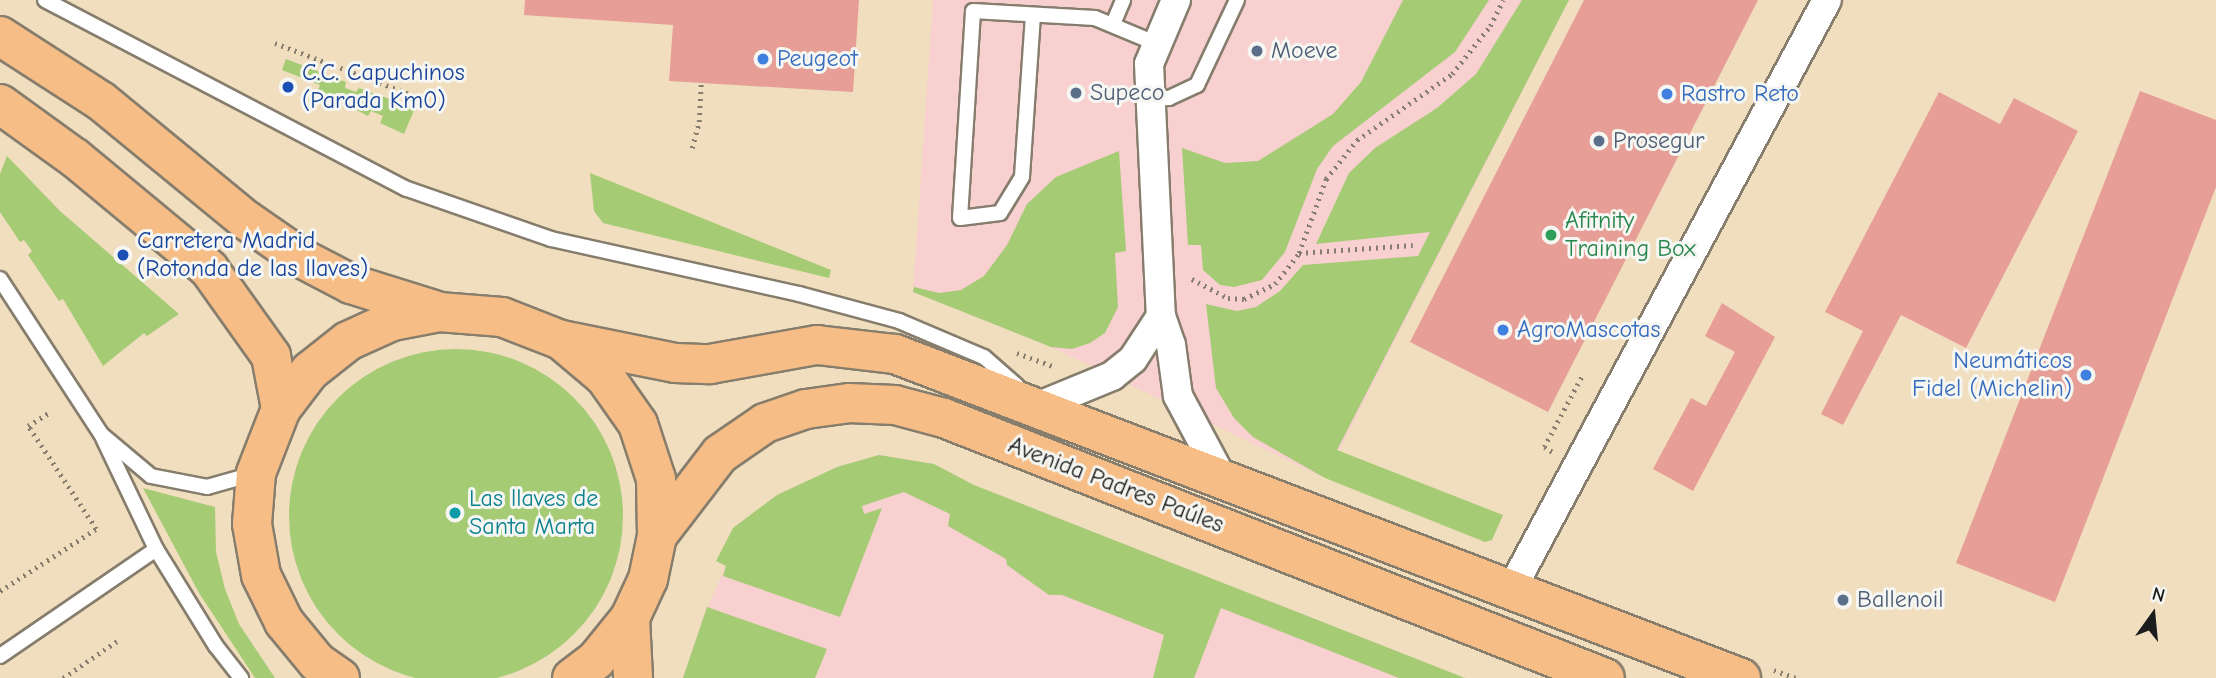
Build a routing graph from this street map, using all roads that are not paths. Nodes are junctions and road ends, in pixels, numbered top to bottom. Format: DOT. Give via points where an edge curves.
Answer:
graph roads {
  1 [pos="45,0"];
  2 [pos="1123,0"];
  3 [pos="1176,0"];
  4 [pos="1237,0"];
  5 [pos="1827,0"];
  6 [pos="1033,15"];
  7 [pos="1113,24"];
  8 [pos="0,36"];
  9 [pos="1155,43"];
  10 [pos="1150,99"];
  11 [pos="0,104"];
  12 [pos="0,279"];
  13 [pos="439,312"];
  14 [pos="1161,316"];
  15 [pos="561,340"];
  16 [pos="1040,406"];
  17 [pos="281,410"];
  18 [pos="101,434"];
  19 [pos="256,473"];
  20 [pos="1223,480"];
  21 [pos="657,536"];
  22 [pos="156,549"];
  23 [pos="1511,590"];
  24 [pos="630,618"];
  25 [pos="0,656"];
  26 [pos="241,678"];
  27 [pos="340,678"];
  28 [pos="572,678"];
  29 [pos="633,678"];
  30 [pos="1605,678"];
  31 [pos="1741,678"];
  1 -- 16 [label="lane" via="407,189 551,239 786,290 899,321 984,358"];
  2 -- 7 [label="lane"];
  3 -- 9 [label="street"];
  4 -- 10 [label="lane" via="1197,85 1169,98"];
  5 -- 23 [label="street"];
  6 -- 6 [label="lane" via="1022,177 1000,213 960,218 973,11"];
  6 -- 7 [label="lane" via="1095,18"];
  7 -- 9 [label="lane"];
  8 -- 13 [label="highway" via="101,101 246,220 301,258 351,285"];
  9 -- 10 [label="street" via="1149,64"];
  10 -- 14 [label="street"];
  11 -- 17 [label="highway" via="75,158 209,269 271,356"];
  12 -- 18 [label="lane"];
  13 -- 15 [label="highway" via="502,317"];
  13 -- 17 [label="highway" via="392,321 348,341 310,371"];
  14 -- 16 [label="street" via="1133,359 1112,376"];
  14 -- 20 [label="street" via="1171,345 1178,396"];
  15 -- 16 [label="highway, Avenida Padres Paúles" via="675,363 710,364 817,345 848,346 895,354"];
  15 -- 21 [label="highway" via="605,377 638,424 656,479"];
  16 -- 20 [label="highway, Avenida Padres Paúles"];
  17 -- 19 [label="highway"];
  18 -- 19 [label="lane" via="151,476 206,487"];
  18 -- 22 [label="lane"];
  19 -- 27 [label="highway" via="252,524 261,575 284,622 317,662"];
  20 -- 23 [label="highway, Avenida Padres Paúles"];
  21 -- 24 [label="highway" via="648,579"];
  21 -- 30 [label="highway, Avenida Padres Paúles" via="720,454 765,423 806,409 849,403 895,405 944,418"];
  22 -- 25 [label="lane"];
  22 -- 26 [label="lane" via="215,646"];
  23 -- 31 [label="highway, Avenida Padres Paúles"];
  24 -- 28 [label="highway" via="596,660"];
  24 -- 29 [label="highway"];
}
